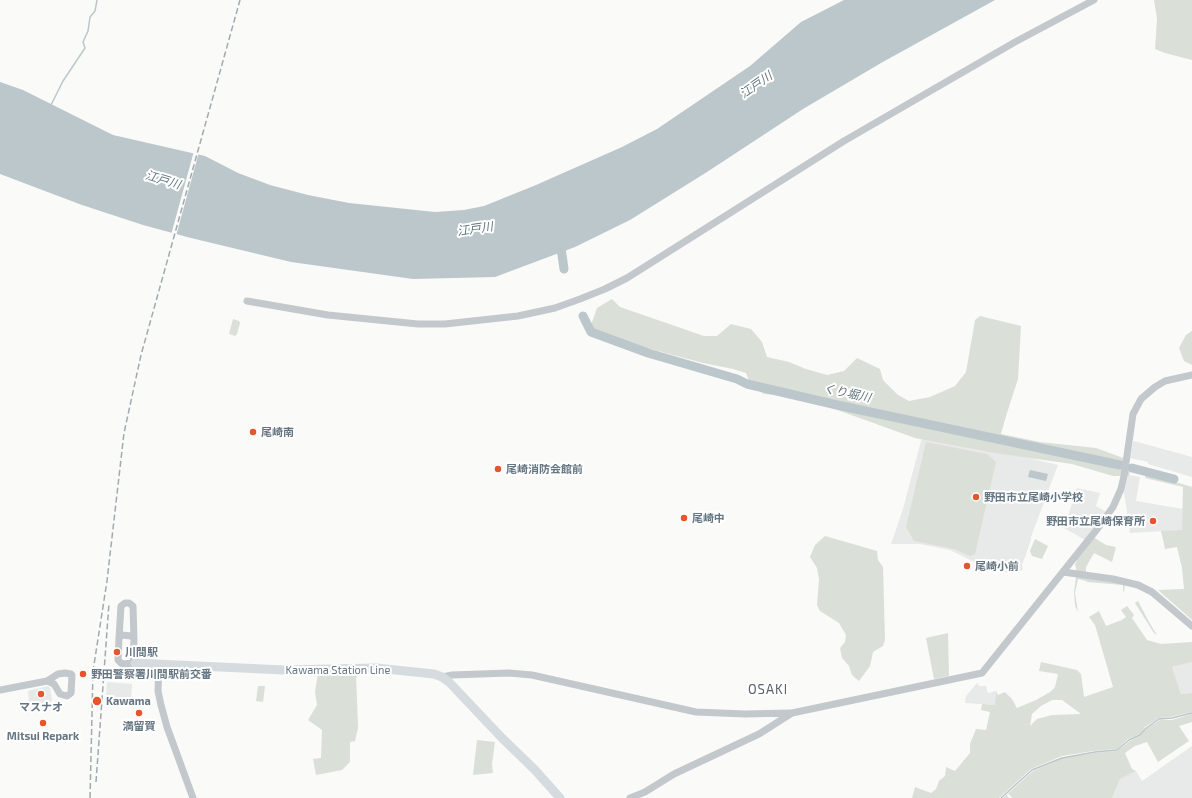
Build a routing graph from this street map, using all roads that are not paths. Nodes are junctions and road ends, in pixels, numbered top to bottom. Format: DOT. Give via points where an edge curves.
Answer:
graph roads {
  1 [pos="1094,0"];
  2 [pos="247,301"];
  3 [pos="1192,375"];
  4 [pos="1063,572"];
  5 [pos="1192,626"];
  6 [pos="119,638"];
  7 [pos="134,640"];
  8 [pos="132,661"];
  9 [pos="159,664"];
  10 [pos="442,677"];
  11 [pos="47,681"];
  12 [pos="0,690"];
  13 [pos="792,713"];
  14 [pos="193,798"];
  15 [pos="560,798"];
  16 [pos="630,798"];
  1 -- 2 [label="street" via="899,108 627,278 555,308 518,316 445,324 418,324 328,315"];
  3 -- 4 [label="street" via="1165,381 1141,399 1133,414 1125,472 1117,498 1110,512"];
  4 -- 5 [label="street" via="1113,578 1138,585 1152,592"];
  4 -- 13 [label="street" via="982,672"];
  6 -- 7 [label="street" via="122,635 131,636"];
  6 -- 7 [label="street" via="121,606 129,603 133,606"];
  6 -- 8 [label="street" via="118,660 121,663"];
  7 -- 8 [label="street"];
  8 -- 9 [label="main road, Kawama Station Line"];
  9 -- 10 [label="main road, Kawama Station Line" via="284,670 376,668"];
  9 -- 14 [label="street" via="158,691 161,705"];
  10 -- 13 [label="street" via="509,673 532,675 696,712"];
  10 -- 15 [label="main road, Kawama Station Line"];
  11 -- 12 [label="street"];
  13 -- 16 [label="street" via="759,734"];
}
